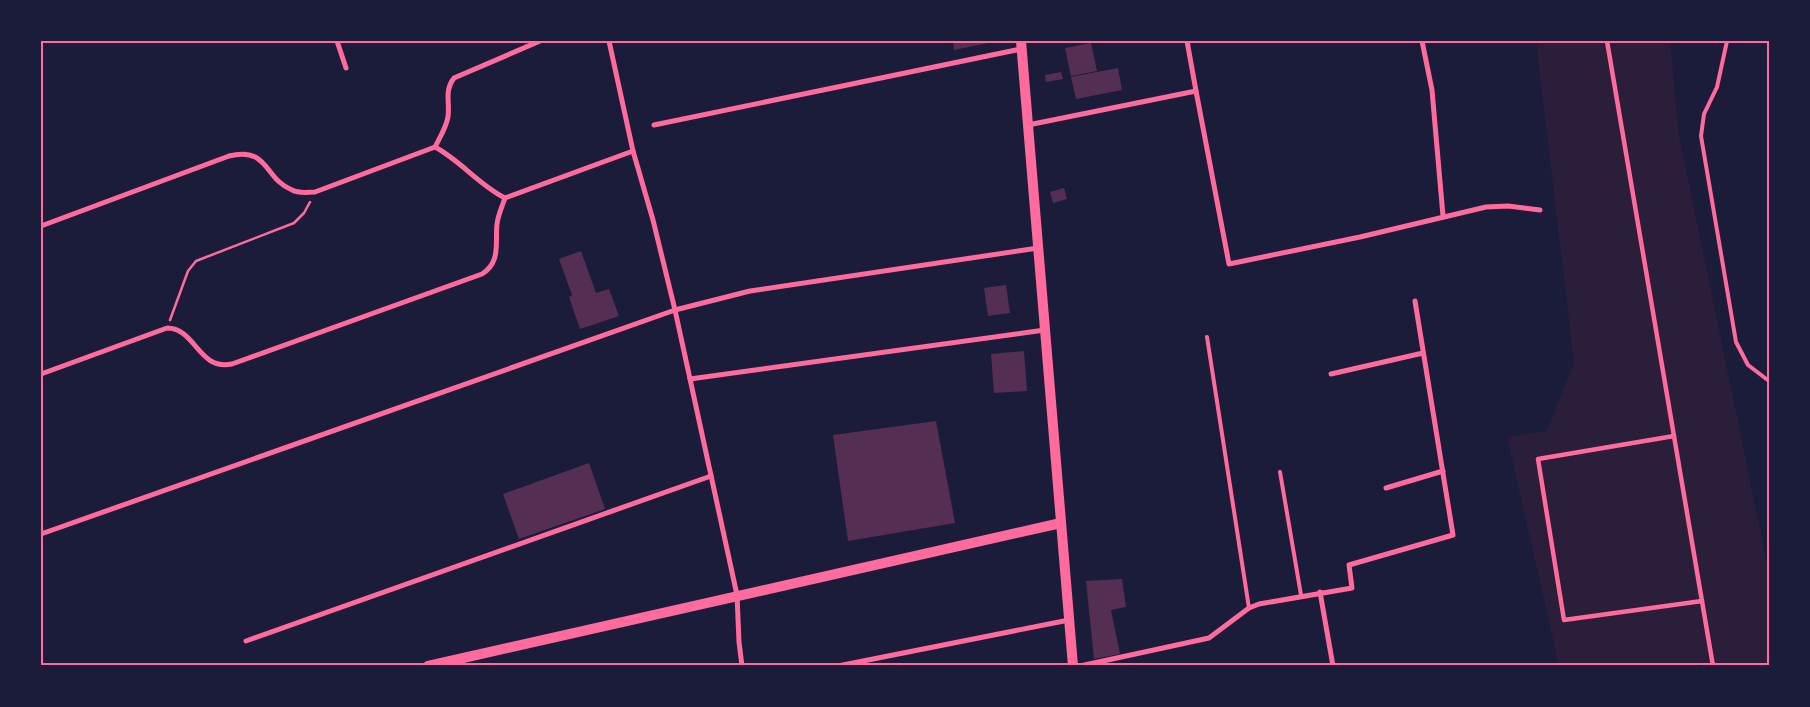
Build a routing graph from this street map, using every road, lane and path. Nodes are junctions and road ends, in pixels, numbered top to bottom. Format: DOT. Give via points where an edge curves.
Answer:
graph roads {
  1 [pos="337,41"];
  2 [pos="540,41"];
  3 [pos="609,41"];
  4 [pos="1187,41"];
  5 [pos="1422,41"];
  6 [pos="1607,41"];
  7 [pos="1726,41"];
  8 [pos="1021,45"];
  9 [pos="346,68"];
  10 [pos="1196,91"];
  11 [pos="654,125"];
  12 [pos="1028,125"];
  13 [pos="435,147"];
  14 [pos="632,151"];
  15 [pos="315,192"];
  16 [pos="505,198"];
  17 [pos="1540,210"];
  18 [pos="1443,216"];
  19 [pos="41,226"];
  20 [pos="1038,248"];
  21 [pos="1415,301"];
  22 [pos="675,310"];
  23 [pos="167,328"];
  24 [pos="1045,330"];
  25 [pos="1207,337"];
  26 [pos="1423,353"];
  27 [pos="41,374"];
  28 [pos="1331,374"];
  29 [pos="690,380"];
  30 [pos="1769,381"];
  31 [pos="1674,436"];
  32 [pos="1442,471"];
  33 [pos="1280,472"];
  34 [pos="711,476"];
  35 [pos="1386,488"];
  36 [pos="1061,524"];
  37 [pos="41,534"];
  38 [pos="1320,592"];
  39 [pos="737,595"];
  40 [pos="1301,595"];
  41 [pos="1702,601"];
  42 [pos="1249,608"];
  43 [pos="1069,620"];
  44 [pos="246,641"];
  45 [pos="428,666"];
  46 [pos="742,666"];
  47 [pos="838,666"];
  48 [pos="1073,666"];
  49 [pos="1080,666"];
  50 [pos="1333,666"];
  51 [pos="1713,666"];
  1 -- 9 [label="street"];
  2 -- 13 [label="street" via="454,78 446,94 448,116"];
  3 -- 14 [label="street"];
  4 -- 10 [label="street"];
  5 -- 18 [label="street" via="1432,90"];
  6 -- 31 [label="street"];
  7 -- 30 [label="lane" via="1717,88 1704,114 1701,136 1736,342 1748,365"];
  8 -- 11 [label="street"];
  8 -- 12 [label="main road"];
  10 -- 12 [label="street"];
  10 -- 18 [label="street" via="1229,264"];
  12 -- 20 [label="main road"];
  13 -- 15 [label="street"];
  13 -- 16 [label="street"];
  14 -- 16 [label="street"];
  14 -- 22 [label="street"];
  15 -- 19 [label="street" via="291,190 260,160 244,152"];
  15 -- 23 [label="path" via="304,213 294,223 196,261 188,271"];
  16 -- 23 [label="street" via="497,224 495,260 482,274 223,366 205,357 183,332"];
  17 -- 18 [label="street" via="1497,205"];
  20 -- 22 [label="street" via="750,290"];
  20 -- 24 [label="main road"];
  21 -- 26 [label="street"];
  22 -- 29 [label="street"];
  22 -- 37 [label="street"];
  23 -- 27 [label="street"];
  24 -- 29 [label="street"];
  24 -- 36 [label="main road"];
  25 -- 42 [label="lane"];
  26 -- 28 [label="street"];
  26 -- 32 [label="street"];
  29 -- 34 [label="street"];
  31 -- 41 [label="street"];
  31 -- 41 [label="street" via="1538,459 1564,620"];
  32 -- 35 [label="street"];
  32 -- 38 [label="street" via="1454,535 1349,565 1352,588"];
  33 -- 40 [label="lane"];
  34 -- 39 [label="street"];
  34 -- 44 [label="street"];
  36 -- 39 [label="main road"];
  36 -- 43 [label="main road"];
  38 -- 40 [label="street"];
  38 -- 50 [label="street"];
  39 -- 45 [label="main road"];
  39 -- 46 [label="street"];
  40 -- 42 [label="street"];
  41 -- 51 [label="street"];
  42 -- 49 [label="street" via="1209,638"];
  43 -- 47 [label="street"];
  43 -- 48 [label="main road"];
}
